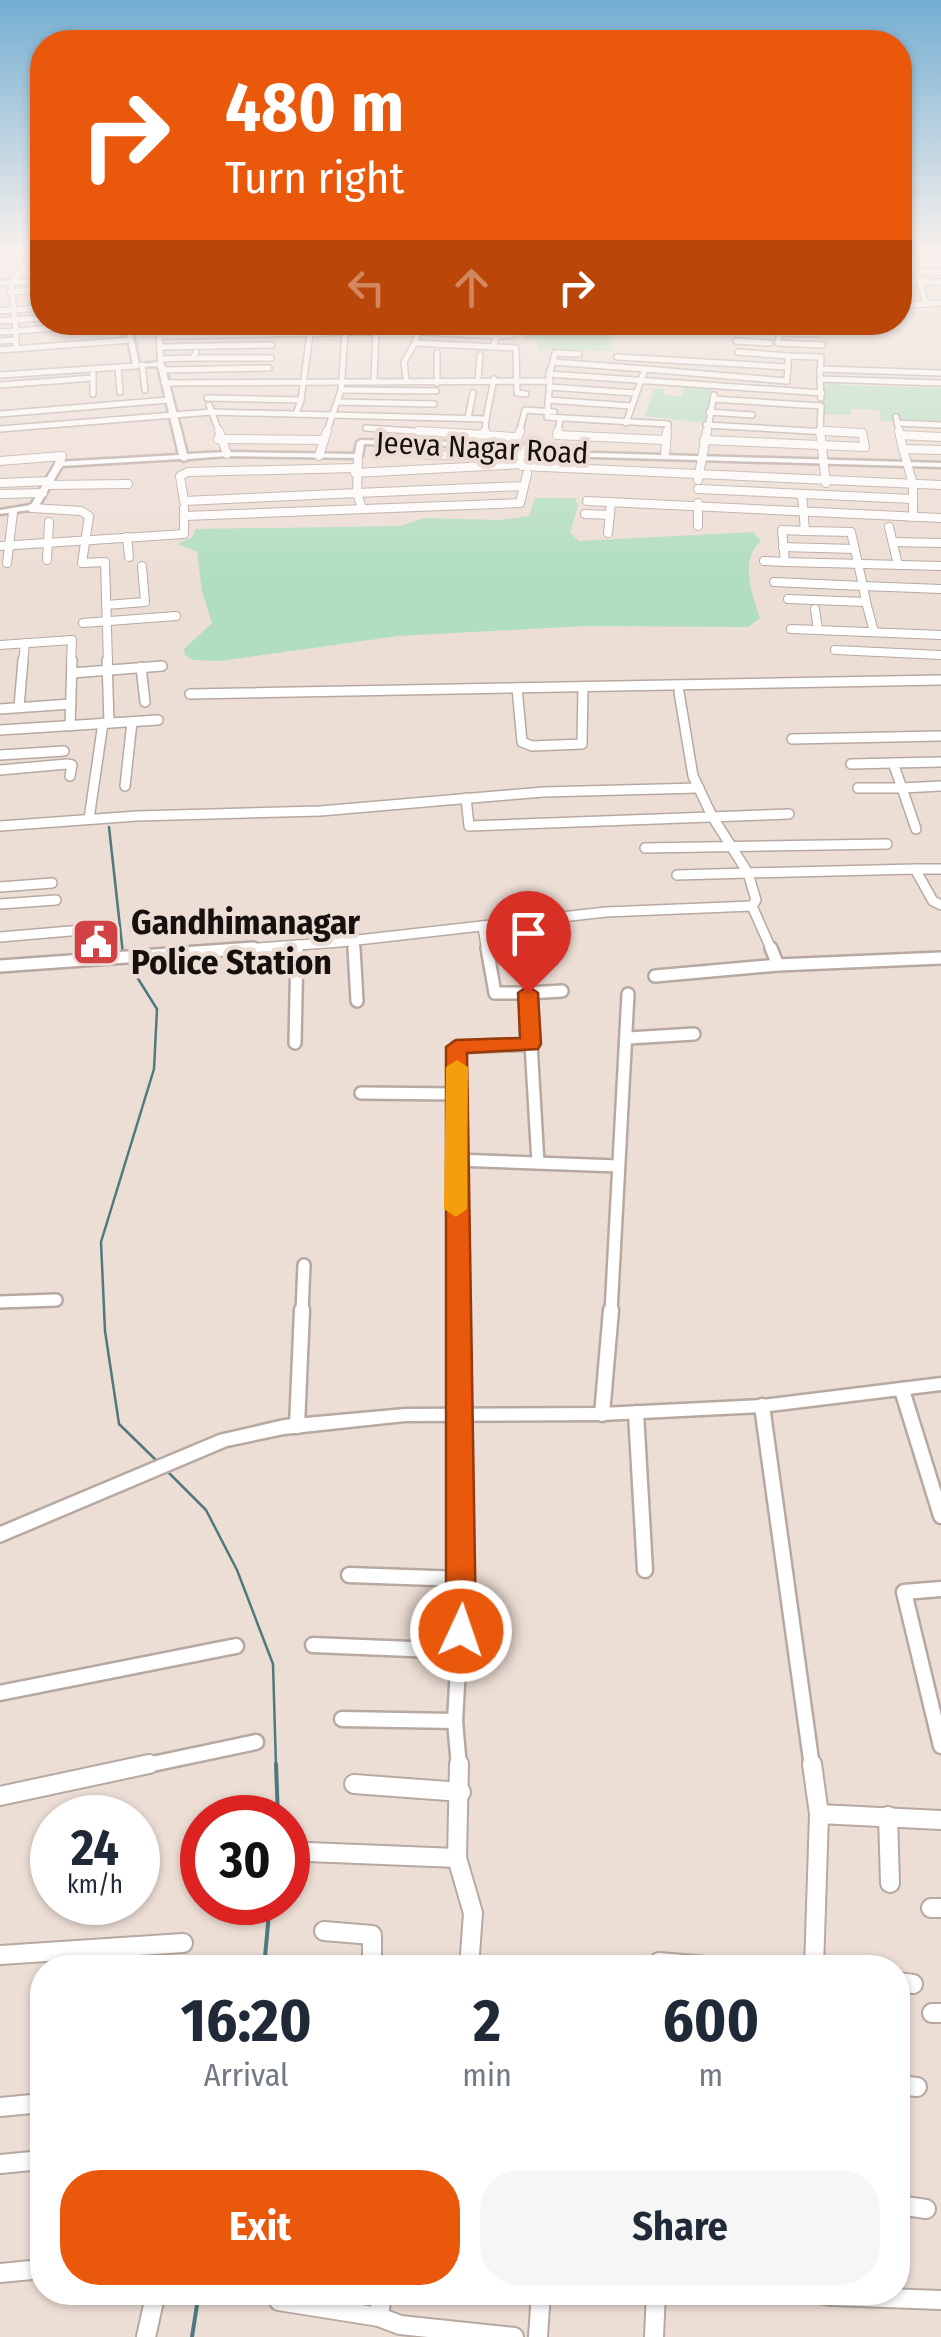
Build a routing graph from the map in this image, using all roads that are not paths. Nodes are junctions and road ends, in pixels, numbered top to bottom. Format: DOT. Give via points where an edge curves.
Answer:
graph roads {
  1 [pos="137,359"];
  2 [pos="161,359"];
  3 [pos="182,359"];
  4 [pos="271,359"];
  5 [pos="307,359"];
  6 [pos="344,359"];
  7 [pos="375,359"];
  8 [pos="406,359"];
  9 [pos="437,359"];
  10 [pos="480,359"];
  11 [pos="518,359"];
  12 [pos="554,359"];
  13 [pos="692,359"];
  14 [pos="788,359"];
  15 [pos="821,359"];
  16 [pos="553,362"];
  17 [pos="161,364"];
  18 [pos="139,365"];
  19 [pos="118,367"];
  20 [pos="788,367"];
  21 [pos="93,368"];
  22 [pos="270,368"];
  23 [pos="645,369"];
  24 [pos="820,369"];
  25 [pos="689,371"];
  26 [pos="941,374"];
  27 [pos="0,375"];
  28 [pos="93,378"];
  29 [pos="787,378"];
  30 [pos="406,379"];
  31 [pos="438,379"];
  32 [pos="478,379"];
  33 [pos="494,379"];
  34 [pos="820,379"];
  35 [pos="305,380"];
  36 [pos="344,380"];
  37 [pos="374,380"];
  38 [pos="518,380"];
  39 [pos="640,380"];
  40 [pos="268,381"];
  41 [pos="164,382"];
  42 [pos="202,382"];
  43 [pos="941,383"];
  44 [pos="686,384"];
  45 [pos="0,385"];
  46 [pos="716,386"];
  47 [pos="548,388"];
  48 [pos="144,390"];
  49 [pos="342,390"];
  50 [pos="436,391"];
  51 [pos="786,391"];
  52 [pos="120,392"];
  53 [pos="473,393"];
  54 [pos="636,393"];
  55 [pos="822,393"];
  56 [pos="93,394"];
  57 [pos="526,394"];
  58 [pos="207,398"];
  59 [pos="168,400"];
  60 [pos="301,400"];
  61 [pos="713,400"];
  62 [pos="338,402"];
  63 [pos="434,404"];
  64 [pos="631,406"];
  65 [pos="821,406"];
  66 [pos="525,410"];
  67 [pos="211,412"];
  68 [pos="547,412"];
  69 [pos="710,412"];
  70 [pos="0,414"];
  71 [pos="296,414"];
  72 [pos="752,414"];
  73 [pos="171,415"];
  74 [pos="334,415"];
  75 [pos="370,415"];
  76 [pos="432,417"];
  77 [pos="468,418"];
  78 [pos="486,418"];
  79 [pos="560,420"];
  80 [pos="627,420"];
  81 [pos="706,425"];
  82 [pos="941,425"];
  83 [pos="366,428"];
  84 [pos="0,429"];
  85 [pos="820,431"];
  86 [pos="485,435"];
  87 [pos="900,435"];
  88 [pos="941,437"];
  89 [pos="218,438"];
  90 [pos="322,440"];
  91 [pos="666,440"];
  92 [pos="704,440"];
  93 [pos="513,441"];
  94 [pos="361,442"];
  95 [pos="428,443"];
  96 [pos="820,445"];
  97 [pos="865,447"];
  98 [pos="903,449"];
  99 [pos="941,450"];
  100 [pos="227,454"];
  101 [pos="666,454"];
  102 [pos="318,456"];
  103 [pos="358,456"];
  104 [pos="702,456"];
  105 [pos="184,458"];
  106 [pos="522,458"];
  107 [pos="823,460"];
  108 [pos="0,462"];
  109 [pos="867,462"];
  110 [pos="60,464"];
  111 [pos="906,464"];
  112 [pos="941,465"];
  113 [pos="355,471"];
  114 [pos="188,472"];
  115 [pos="0,473"];
  116 [pos="527,474"];
  117 [pos="699,474"];
  118 [pos="826,480"];
  119 [pos="0,482"];
  120 [pos="128,484"];
  121 [pos="913,484"];
  122 [pos="941,485"];
  123 [pos="47,486"];
  124 [pos="524,486"];
  125 [pos="698,488"];
  126 [pos="357,493"];
  127 [pos="0,494"];
  128 [pos="802,494"];
  129 [pos="824,495"];
  130 [pos="912,499"];
  131 [pos="184,501"];
  132 [pos="586,501"];
  133 [pos="611,502"];
  134 [pos="698,506"];
  135 [pos="32,508"];
  136 [pos="362,509"];
  137 [pos="803,511"];
  138 [pos="0,512"];
  139 [pos="13,512"];
  140 [pos="585,514"];
  141 [pos="610,515"];
  142 [pos="185,516"];
  143 [pos="913,516"];
  144 [pos="941,518"];
  145 [pos="48,522"];
  146 [pos="698,526"];
  147 [pos="890,527"];
  148 [pos="770,530"];
  149 [pos="782,530"];
  150 [pos="805,531"];
  151 [pos="608,533"];
  152 [pos="127,537"];
  153 [pos="84,539"];
  154 [pos="45,542"];
  155 [pos="893,542"];
  156 [pos="941,544"];
  157 [pos="5,546"];
  158 [pos="784,547"];
  159 [pos="854,549"];
  160 [pos="129,557"];
  161 [pos="48,560"];
  162 [pos="764,561"];
  163 [pos="785,562"];
  164 [pos="7,563"];
  165 [pos="857,564"];
  166 [pos="898,565"];
  167 [pos="142,566"];
  168 [pos="941,566"];
  169 [pos="774,582"];
  170 [pos="863,586"];
  171 [pos="941,589"];
  172 [pos="788,599"];
  173 [pos="866,602"];
  174 [pos="106,605"];
  175 [pos="815,609"];
  176 [pos="176,616"];
  177 [pos="106,621"];
  178 [pos="83,623"];
  179 [pos="791,629"];
  180 [pos="818,630"];
  181 [pos="874,632"];
  182 [pos="941,635"];
  183 [pos="25,643"];
  184 [pos="0,645"];
  185 [pos="835,650"];
  186 [pos="941,655"];
  187 [pos="162,666"];
  188 [pos="142,667"];
  189 [pos="106,670"];
  190 [pos="72,673"];
  191 [pos="941,680"];
  192 [pos="582,687"];
  193 [pos="517,688"];
  194 [pos="678,692"];
  195 [pos="190,694"];
  196 [pos="145,702"];
  197 [pos="71,704"];
  198 [pos="0,708"];
  199 [pos="19,708"];
  200 [pos="158,720"];
  201 [pos="132,722"];
  202 [pos="106,723"];
  203 [pos="70,726"];
  204 [pos="0,730"];
  205 [pos="941,736"];
  206 [pos="792,740"];
  207 [pos="64,750"];
  208 [pos="0,755"];
  209 [pos="941,762"];
  210 [pos="893,763"];
  211 [pos="851,764"];
  212 [pos="0,770"];
  213 [pos="70,776"];
  214 [pos="124,786"];
  215 [pos="941,786"];
  216 [pos="699,788"];
  217 [pos="858,788"];
  218 [pos="902,788"];
  219 [pos="466,798"];
  220 [pos="788,814"];
  221 [pos="712,816"];
  222 [pos="89,819"];
  223 [pos="0,826"];
  224 [pos="916,828"];
  225 [pos="728,844"];
  226 [pos="887,844"];
  227 [pos="645,848"];
  228 [pos="941,868"];
  229 [pos="915,869"];
  230 [pos="748,873"];
  231 [pos="678,874"];
  232 [pos="52,883"];
  233 [pos="0,886"];
  234 [pos="56,900"];
  235 [pos="0,904"];
  236 [pos="941,904"];
  237 [pos="752,906"];
  238 [pos="483,927"];
  239 [pos="82,930"];
  240 [pos="0,936"];
  241 [pos="354,941"];
  242 [pos="297,945"];
  243 [pos="941,958"];
  244 [pos="778,965"];
  245 [pos="0,966"];
  246 [pos="655,976"];
  247 [pos="562,990"];
  248 [pos="528,993"];
  249 [pos="628,994"];
  250 [pos="356,1001"];
  251 [pos="694,1034"];
  252 [pos="629,1038"];
  253 [pos="295,1043"];
  254 [pos="531,1044"];
  255 [pos="362,1093"];
  256 [pos="458,1094"];
  257 [pos="456,1160"];
  258 [pos="538,1163"];
  259 [pos="618,1166"];
  260 [pos="304,1265"];
  261 [pos="56,1300"];
  262 [pos="0,1302"];
  263 [pos="941,1384"];
  264 [pos="902,1390"];
  265 [pos="762,1406"];
  266 [pos="636,1413"];
  267 [pos="602,1414"];
  268 [pos="458,1415"];
  269 [pos="297,1426"];
  270 [pos="941,1516"];
  271 [pos="0,1535"];
  272 [pos="645,1570"];
  273 [pos="349,1575"];
  274 [pos="464,1579"];
  275 [pos="941,1589"];
  276 [pos="312,1645"];
  277 [pos="236,1646"];
  278 [pos="460,1651"];
  279 [pos="0,1693"];
  280 [pos="342,1719"];
  281 [pos="455,1722"];
  282 [pos="256,1742"];
  283 [pos="941,1746"];
  284 [pos="354,1784"];
  285 [pos="462,1792"];
  286 [pos="0,1796"];
  287 [pos="820,1814"];
  288 [pos="888,1816"];
  289 [pos="941,1820"];
  290 [pos="310,1852"];
  291 [pos="456,1858"];
  292 [pos="890,1883"];
  293 [pos="324,1930"];
  294 [pos="183,1943"];
  295 [pos="0,1955"];
  296 [pos="372,1955"];
  297 [pos="470,1955"];
  298 [pos="815,1955"];
  299 [pos="30,2104"];
  300 [pos="0,2107"];
  301 [pos="30,2161"];
  302 [pos="0,2164"];
  303 [pos="910,2206"];
  304 [pos="926,2208"];
  305 [pos="30,2270"];
  306 [pos="0,2273"];
  307 [pos="910,2298"];
  308 [pos="941,2300"];
  309 [pos="153,2305"];
  310 [pos="303,2305"];
  311 [pos="380,2305"];
  312 [pos="540,2305"];
  313 [pos="655,2305"];
  314 [pos="378,2318"];
  315 [pos="146,2337"];
  316 [pos="514,2337"];
  317 [pos="538,2337"];
  318 [pos="654,2337"];
  1 -- 18 [label="street"];
  2 -- 17 [label="street"];
  3 -- 17 [label="street"];
  4 -- 22 [label="street"];
  5 -- 35 [label="street"];
  6 -- 36 [label="street"];
  7 -- 37 [label="street"];
  8 -- 30 [label="street"];
  9 -- 31 [label="street"];
  10 -- 32 [label="street"];
  11 -- 38 [label="street"];
  12 -- 16 [label="street"];
  13 -- 20 [label="street"];
  13 -- 25 [label="street"];
  14 -- 20 [label="street"];
  15 -- 24 [label="street"];
  16 -- 23 [label="street"];
  16 -- 47 [label="street"];
  17 -- 18 [label="street"];
  17 -- 22 [label="street"];
  17 -- 41 [label="street"];
  18 -- 19 [label="street"];
  18 -- 48 [label="street"];
  19 -- 21 [label="street"];
  19 -- 52 [label="street"];
  20 -- 29 [label="street"];
  21 -- 27 [label="street"];
  21 -- 28 [label="street"];
  22 -- 40 [label="street"];
  23 -- 25 [label="street"];
  23 -- 39 [label="street"];
  24 -- 26 [label="street"];
  24 -- 34 [label="street"];
  25 -- 29 [label="street"];
  25 -- 44 [label="street"];
  28 -- 45 [label="street"];
  28 -- 56 [label="street"];
  29 -- 51 [label="street"];
  30 -- 31 [label="street"];
  30 -- 37 [label="street"];
  31 -- 32 [label="street"];
  31 -- 50 [label="street"];
  32 -- 33 [label="street"];
  33 -- 38 [label="street"];
  33 -- 78 [label="street"];
  34 -- 43 [label="street"];
  34 -- 55 [label="street"];
  35 -- 36 [label="street"];
  35 -- 40 [label="street"];
  35 -- 60 [label="street"];
  36 -- 37 [label="street"];
  36 -- 49 [label="street"];
  38 -- 47 [label="street"];
  38 -- 57 [label="street" via="517,393"];
  39 -- 44 [label="street"];
  39 -- 47 [label="street"];
  39 -- 54 [label="street"];
  40 -- 42 [label="street"];
  41 -- 42 [label="street"];
  41 -- 59 [label="street"];
  42 -- 58 [label="street"];
  44 -- 46 [label="street"];
  46 -- 51 [label="street"];
  46 -- 61 [label="street"];
  47 -- 54 [label="street"];
  47 -- 57 [label="street"];
  47 -- 64 [label="street"];
  47 -- 68 [label="street"];
  49 -- 50 [label="street"];
  49 -- 62 [label="street"];
  50 -- 63 [label="street"];
  51 -- 55 [label="street"];
  53 -- 77 [label="street"];
  54 -- 64 [label="street"];
  55 -- 65 [label="street"];
  57 -- 66 [label="street"];
  58 -- 60 [label="street"];
  58 -- 67 [label="street"];
  59 -- 70 [label="street"];
  59 -- 73 [label="street"];
  60 -- 71 [label="street"];
  61 -- 65 [label="street"];
  61 -- 69 [label="street"];
  62 -- 63 [label="street"];
  62 -- 74 [label="street"];
  63 -- 76 [label="street"];
  64 -- 80 [label="street"];
  65 -- 85 [label="street"];
  66 -- 68 [label="street"];
  66 -- 93 [label="street"];
  67 -- 71 [label="street"];
  67 -- 73 [label="street"];
  67 -- 89 [label="street"];
  68 -- 79 [label="street"];
  68 -- 80 [label="street"];
  69 -- 72 [label="street"];
  69 -- 81 [label="street"];
  71 -- 74 [label="street"];
  73 -- 84 [label="street"];
  73 -- 105 [label="street"];
  74 -- 75 [label="street"];
  74 -- 90 [label="street"];
  75 -- 76 [label="street"];
  75 -- 83 [label="street"];
  76 -- 77 [label="street"];
  77 -- 78 [label="street"];
  78 -- 86 [label="street"];
  79 -- 80 [label="street"];
  79 -- 91 [label="street" via="556,439"];
  80 -- 91 [label="street" via="668,424"];
  81 -- 85 [label="street"];
  81 -- 92 [label="street"];
  82 -- 87 [label="street" via="897,420"];
  83 -- 86 [label="street"];
  83 -- 94 [label="street"];
  85 -- 96 [label="street"];
  85 -- 97 [label="street" via="862,433"];
  86 -- 93 [label="street"];
  87 -- 88 [label="street"];
  87 -- 98 [label="street"];
  89 -- 90 [label="street"];
  89 -- 100 [label="street"];
  90 -- 102 [label="street"];
  91 -- 101 [label="street"];
  92 -- 96 [label="street"];
  92 -- 104 [label="street"];
  93 -- 95 [label="street, Jeeva Nagar Road"];
  93 -- 106 [label="street, Jeeva Nagar Road"];
  94 -- 95 [label="street, Jeeva Nagar Road"];
  94 -- 103 [label="street, Jeeva Nagar Road"];
  95 -- 106 [label="street" via="426,456"];
  96 -- 97 [label="street"];
  96 -- 107 [label="street"];
  97 -- 109 [label="street"];
  98 -- 99 [label="street"];
  98 -- 111 [label="street"];
  100 -- 102 [label="street, Jeeva Nagar Road"];
  100 -- 105 [label="street, Jeeva Nagar Road"];
  101 -- 104 [label="street, Jeeva Nagar Road"];
  101 -- 106 [label="street, Jeeva Nagar Road"];
  102 -- 103 [label="street, Jeeva Nagar Road"];
  103 -- 113 [label="street"];
  104 -- 107 [label="street, Jeeva Nagar Road"];
  104 -- 117 [label="street"];
  105 -- 110 [label="street, Jeeva Nagar Road"];
  105 -- 114 [label="street"];
  106 -- 113 [label="street"];
  106 -- 117 [label="street"];
  107 -- 109 [label="street, Jeeva Nagar Road"];
  107 -- 118 [label="street"];
  108 -- 110 [label="street" via="62,456"];
  108 -- 115 [label="street"];
  109 -- 111 [label="street, Jeeva Nagar Road"];
  110 -- 123 [label="street"];
  111 -- 112 [label="street, Jeeva Nagar Road"];
  111 -- 121 [label="street"];
  113 -- 114 [label="street"];
  113 -- 126 [label="street"];
  114 -- 131 [label="street" via="180,476"];
  116 -- 124 [label="street"];
  117 -- 118 [label="street"];
  117 -- 125 [label="street"];
  118 -- 121 [label="street"];
  118 -- 129 [label="street"];
  119 -- 123 [label="street"];
  120 -- 123 [label="street"];
  121 -- 122 [label="street"];
  121 -- 130 [label="street"];
  123 -- 127 [label="street"];
  123 -- 135 [label="street"];
  124 -- 126 [label="street"];
  124 -- 136 [label="street" via="520,502"];
  125 -- 128 [label="street"];
  125 -- 134 [label="street"];
  126 -- 131 [label="street"];
  126 -- 136 [label="street"];
  128 -- 129 [label="street"];
  128 -- 137 [label="street"];
  129 -- 130 [label="street"];
  130 -- 143 [label="street"];
  131 -- 142 [label="street"];
  132 -- 133 [label="street"];
  133 -- 134 [label="street"];
  133 -- 141 [label="street"];
  134 -- 137 [label="street"];
  134 -- 146 [label="street"];
  135 -- 139 [label="street"];
  135 -- 153 [label="street" via="87,512"];
  136 -- 142 [label="street"];
  137 -- 143 [label="street"];
  137 -- 150 [label="street"];
  138 -- 139 [label="street"];
  139 -- 157 [label="street"];
  140 -- 141 [label="street"];
  141 -- 151 [label="street"];
  142 -- 152 [label="street" via="184,534"];
  143 -- 144 [label="street"];
  145 -- 154 [label="street"];
  147 -- 155 [label="street"];
  148 -- 149 [label="street"];
  149 -- 150 [label="street"];
  149 -- 158 [label="street"];
  150 -- 159 [label="street" via="851,532"];
  152 -- 153 [label="street"];
  152 -- 160 [label="street"];
  153 -- 154 [label="street"];
  153 -- 174 [label="street" via="82,562 104,562"];
  154 -- 157 [label="street"];
  154 -- 161 [label="street"];
  155 -- 156 [label="street"];
  155 -- 166 [label="street"];
  157 -- 164 [label="street"];
  158 -- 159 [label="street"];
  158 -- 163 [label="street"];
  159 -- 165 [label="street"];
  162 -- 163 [label="street"];
  163 -- 165 [label="street"];
  165 -- 166 [label="street"];
  165 -- 170 [label="street"];
  166 -- 168 [label="street"];
  167 -- 174 [label="street" via="146,602"];
  169 -- 170 [label="street"];
  170 -- 171 [label="street"];
  170 -- 173 [label="street"];
  172 -- 173 [label="street"];
  173 -- 181 [label="street"];
  174 -- 177 [label="street"];
  175 -- 180 [label="street"];
  176 -- 177 [label="street"];
  177 -- 178 [label="street"];
  177 -- 189 [label="street"];
  179 -- 180 [label="street"];
  180 -- 181 [label="street"];
  181 -- 182 [label="street"];
  183 -- 184 [label="street"];
  183 -- 190 [label="street" via="72,640"];
  183 -- 199 [label="street"];
  185 -- 186 [label="street"];
  187 -- 188 [label="street"];
  188 -- 189 [label="street"];
  188 -- 196 [label="street"];
  189 -- 190 [label="street"];
  189 -- 202 [label="street"];
  190 -- 197 [label="street"];
  191 -- 192 [label="street"];
  192 -- 193 [label="street"];
  192 -- 193 [label="street" via="582,744 532,746 522,742"];
  193 -- 195 [label="street"];
  194 -- 216 [label="street"];
  197 -- 199 [label="street"];
  197 -- 203 [label="street"];
  198 -- 199 [label="street"];
  200 -- 201 [label="street"];
  201 -- 202 [label="street"];
  201 -- 214 [label="street"];
  202 -- 203 [label="street"];
  202 -- 222 [label="street"];
  203 -- 204 [label="street"];
  205 -- 206 [label="street"];
  207 -- 208 [label="street"];
  209 -- 210 [label="street"];
  210 -- 211 [label="street"];
  210 -- 218 [label="street"];
  212 -- 213 [label="street" via="72,765"];
  215 -- 218 [label="street"];
  216 -- 219 [label="street"];
  216 -- 221 [label="street"];
  217 -- 218 [label="street"];
  218 -- 224 [label="street"];
  219 -- 221 [label="street" via="469,826"];
  219 -- 222 [label="street"];
  220 -- 221 [label="street"];
  221 -- 225 [label="street"];
  222 -- 223 [label="street"];
  225 -- 226 [label="street"];
  225 -- 227 [label="street"];
  225 -- 230 [label="street"];
  228 -- 229 [label="street"];
  229 -- 230 [label="street"];
  229 -- 236 [label="street" via="932,902"];
  230 -- 231 [label="street"];
  230 -- 237 [label="street"];
  232 -- 233 [label="street"];
  234 -- 235 [label="street"];
  237 -- 238 [label="street" via="606,912"];
  237 -- 244 [label="street"];
  238 -- 241 [label="street"];
  238 -- 248 [label="street" via="495,993"];
  239 -- 240 [label="street"];
  241 -- 242 [label="street"];
  241 -- 250 [label="street"];
  242 -- 245 [label="street"];
  242 -- 253 [label="street"];
  243 -- 244 [label="street"];
  244 -- 246 [label="street"];
  247 -- 248 [label="street"];
  248 -- 254 [label="street"];
  249 -- 252 [label="street"];
  251 -- 252 [label="street"];
  252 -- 259 [label="street"];
  254 -- 256 [label="street" via="456,1047"];
  254 -- 258 [label="street"];
  255 -- 256 [label="street"];
  256 -- 257 [label="street"];
  257 -- 258 [label="street"];
  257 -- 268 [label="street"];
  258 -- 259 [label="street"];
  259 -- 267 [label="street"];
  260 -- 269 [label="street"];
  261 -- 262 [label="street"];
  263 -- 264 [label="street"];
  264 -- 265 [label="street"];
  264 -- 270 [label="street"];
  265 -- 266 [label="street"];
  265 -- 287 [label="street"];
  266 -- 267 [label="street"];
  266 -- 272 [label="street"];
  267 -- 268 [label="street"];
  268 -- 269 [label="street"];
  268 -- 274 [label="street"];
  269 -- 271 [label="street" via="225,1440"];
  273 -- 274 [label="street"];
  274 -- 278 [label="street"];
  275 -- 283 [label="street" via="904,1592"];
  276 -- 278 [label="street"];
  277 -- 279 [label="street"];
  278 -- 281 [label="street"];
  280 -- 281 [label="street"];
  281 -- 285 [label="street"];
  282 -- 286 [label="street"];
  284 -- 285 [label="street"];
  285 -- 291 [label="street"];
  287 -- 288 [label="street"];
  287 -- 298 [label="street"];
  288 -- 289 [label="street"];
  288 -- 292 [label="street"];
  290 -- 291 [label="street"];
  291 -- 297 [label="street" via="473,1913"];
  293 -- 296 [label="street" via="372,1936"];
  294 -- 295 [label="street"];
  299 -- 300 [label="street"];
  301 -- 302 [label="street"];
  303 -- 304 [label="street"];
  305 -- 306 [label="street"];
  307 -- 308 [label="street"];
  309 -- 315 [label="street"];
  310 -- 314 [label="street"];
  311 -- 314 [label="street"];
  312 -- 317 [label="street"];
  313 -- 318 [label="street"];
  314 -- 316 [label="street"];
}
